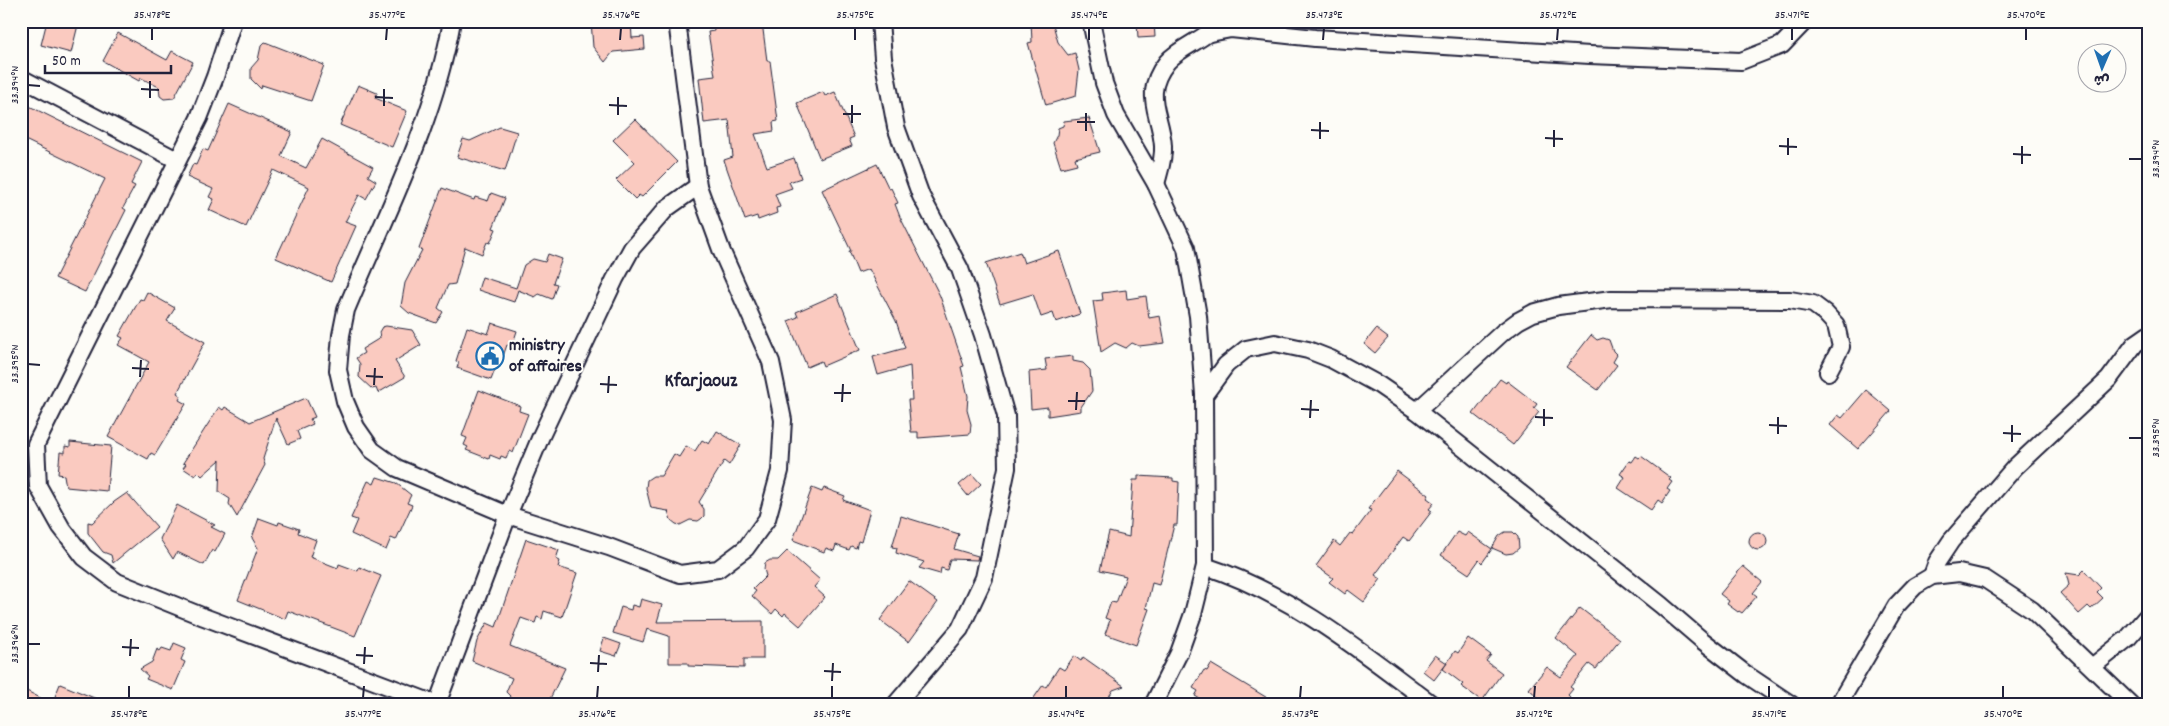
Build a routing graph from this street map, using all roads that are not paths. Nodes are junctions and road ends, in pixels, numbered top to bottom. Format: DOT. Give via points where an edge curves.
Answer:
graph roads {
  1 [pos="233,21"];
  2 [pos="452,21"];
  3 [pos="677,21"];
  4 [pos="880,21"];
  5 [pos="1091,21"];
  6 [pos="1223,21"];
  7 [pos="1805,21"];
  8 [pos="1210,33"];
  9 [pos="21,78"];
  10 [pos="177,160"];
  11 [pos="1156,184"];
  12 [pos="698,186"];
  13 [pos="2148,335"];
  14 [pos="1828,372"];
  15 [pos="1204,395"];
  16 [pos="1418,411"];
  17 [pos="508,515"];
  18 [pos="1205,566"];
  19 [pos="1932,576"];
  20 [pos="2148,615"];
  21 [pos="2092,667"];
  22 [pos="1416,699"];
  23 [pos="437,704"];
  24 [pos="895,705"];
  25 [pos="1153,705"];
  26 [pos="1433,705"];
  27 [pos="1792,705"];
  28 [pos="1838,705"];
  29 [pos="2131,705"];
  1 -- 10 [label="street" via="199,118"];
  2 -- 17 [label="street" via="432,104 412,160 346,310 338,370 345,401 356,427 372,450 397,468"];
  3 -- 12 [label="street"];
  4 -- 24 [label="street" via="883,58 896,127 921,196 960,269 984,335 1006,416 1007,468 984,578 960,629"];
  5 -- 11 [label="street" via="1104,83 1116,115"];
  6 -- 8 [label="street"];
  7 -- 8 [label="street" via="1782,44 1742,61 1315,38 1230,29"];
  8 -- 11 [label="street" via="1168,61 1155,85 1153,99 1163,146"];
  9 -- 10 [label="street"];
  10 -- 23 [label="street" via="36,444 38,486 61,527 84,557 117,582"];
  11 -- 15 [label="street" via="1178,227 1192,274"];
  12 -- 17 [label="street" via="668,208 632,248 541,436"];
  12 -- 17 [label="street" via="722,252 771,362 783,420 780,470 767,519 746,548 718,570 680,574 609,547"];
  13 -- 19 [label="street" via="2135,344 2109,379 2015,467 1951,541"];
  14 -- 16 [label="street" via="1841,347 1836,324 1813,304 1790,300 1612,299 1558,306 1518,321"];
  15 -- 16 [label="street" via="1226,365 1246,349 1275,343 1331,359"];
  15 -- 18 [label="street"];
  16 -- 27 [label="street" via="1703,641"];
  17 -- 23 [label="street"];
  18 -- 22 [label="street" via="1274,594 1345,639"];
  18 -- 25 [label="street" via="1194,614"];
  19 -- 21 [label="street" via="1960,573 1985,578 2032,610"];
  19 -- 28 [label="street" via="1916,586 1896,606"];
  20 -- 21 [label="street" via="2128,638"];
  21 -- 29 [label="street"];
  22 -- 26 [label="street"];
}
